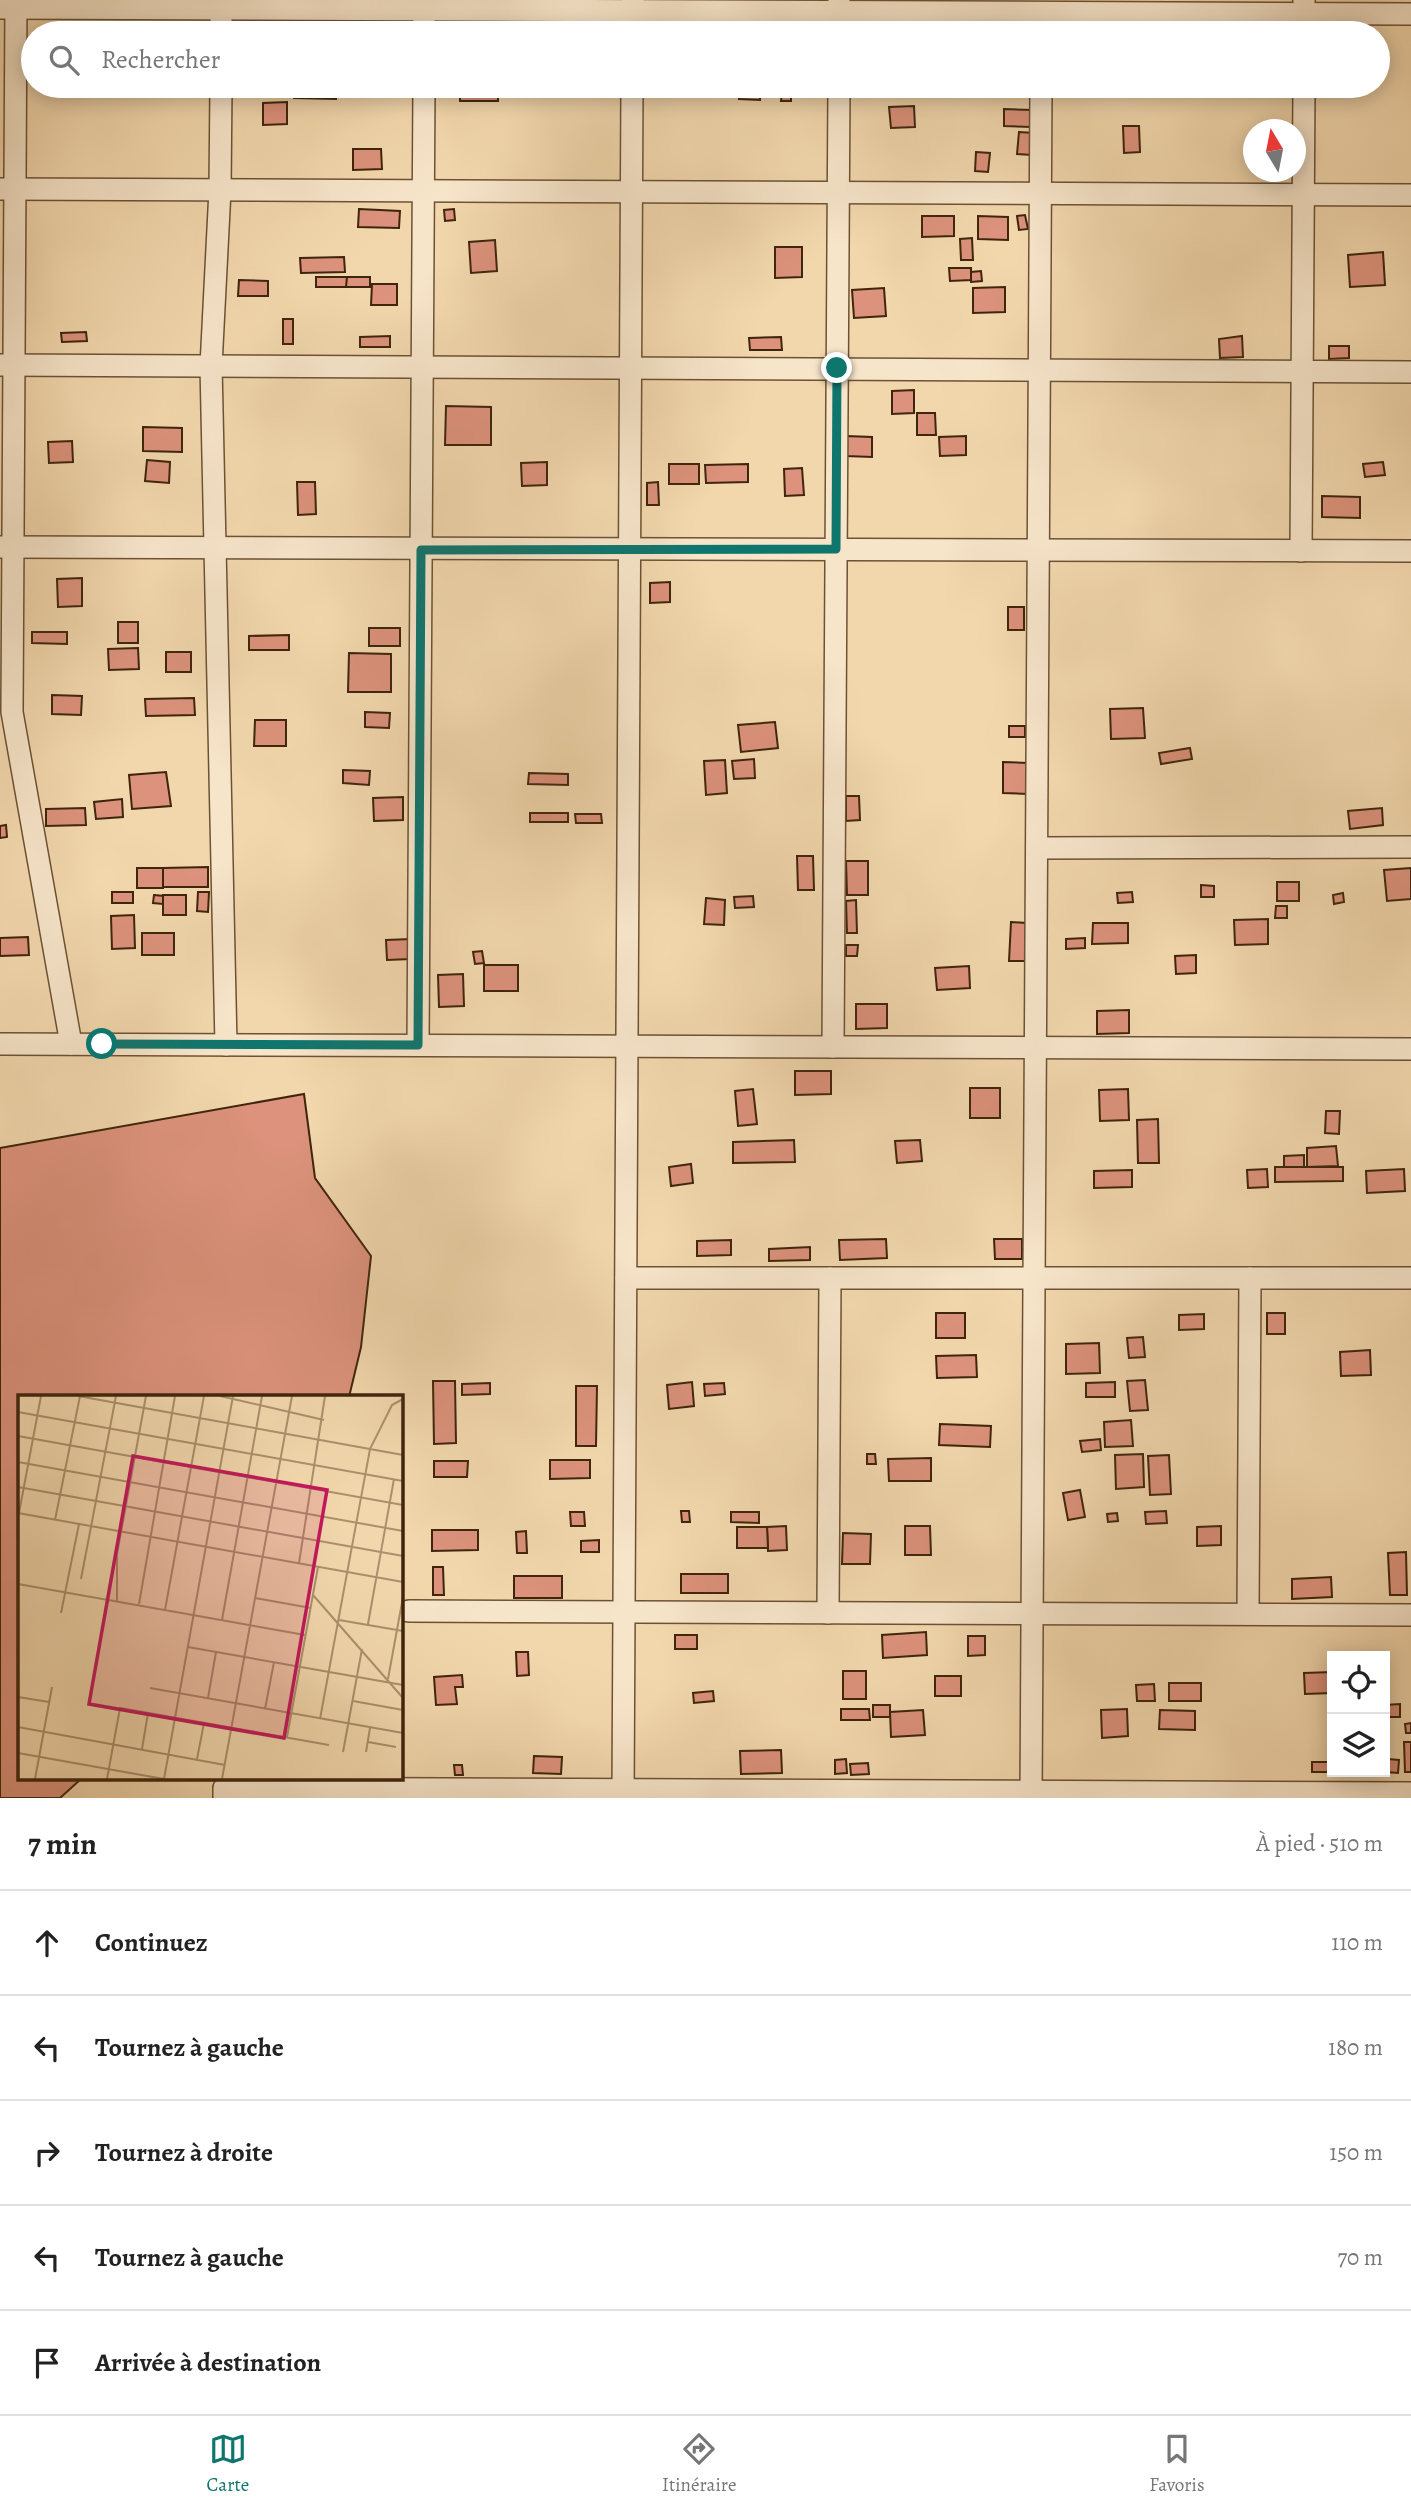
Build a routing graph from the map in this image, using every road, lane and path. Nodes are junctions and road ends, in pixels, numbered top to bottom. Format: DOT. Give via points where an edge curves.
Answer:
graph roads {
  1 [pos="221,4"];
  2 [pos="10,5"];
  3 [pos="424,5"];
  4 [pos="633,5"];
  5 [pos="839,5"];
  6 [pos="1411,14"];
  7 [pos="1304,15"];
  8 [pos="1041,16"];
  9 [pos="220,98"];
  10 [pos="424,98"];
  11 [pos="632,98"];
  12 [pos="839,98"];
  13 [pos="1041,98"];
  14 [pos="1304,98"];
  15 [pos="7,189"];
  16 [pos="220,190"];
  17 [pos="423,190"];
  18 [pos="632,191"];
  19 [pos="838,192"];
  20 [pos="1303,193"];
  21 [pos="1041,195"];
  22 [pos="1411,195"];
  23 [pos="7,365"];
  24 [pos="211,366"];
  25 [pos="631,367"];
  26 [pos="422,368"];
  27 [pos="837,368"];
  28 [pos="1303,370"];
  29 [pos="1039,371"];
  30 [pos="1411,372"];
  31 [pos="6,547"];
  32 [pos="630,549"];
  33 [pos="836,549"];
  34 [pos="215,550"];
  35 [pos="421,550"];
  36 [pos="1301,551"];
  37 [pos="1411,551"];
  38 [pos="1038,552"];
  39 [pos="1411,847"];
  40 [pos="1037,848"];
  41 [pos="0,1044"];
  42 [pos="71,1044"];
  43 [pos="226,1045"];
  44 [pos="418,1045"];
  45 [pos="627,1046"];
  46 [pos="833,1047"];
  47 [pos="1411,1049"];
  48 [pos="1036,1050"];
  49 [pos="626,1278"];
  50 [pos="830,1278"];
  51 [pos="1250,1278"];
  52 [pos="1411,1278"];
  53 [pos="1034,1280"];
  54 [pos="409,1611"];
  55 [pos="624,1612"];
  56 [pos="828,1613"];
  57 [pos="1248,1614"];
  58 [pos="1411,1615"];
  59 [pos="1032,1616"];
  60 [pos="1411,1793"];
  61 [pos="428,1794"];
  62 [pos="623,1794"];
  63 [pos="830,1794"];
  64 [pos="1031,1796"];
  65 [pos="224,1798"];
  1 -- 2 [label="street"];
  1 -- 3 [label="street"];
  2 -- 15 [label="street"];
  3 -- 4 [label="street"];
  4 -- 5 [label="street"];
  5 -- 8 [label="street"];
  6 -- 7 [label="street"];
  7 -- 8 [label="street"];
  9 -- 16 [label="street"];
  10 -- 17 [label="street"];
  11 -- 18 [label="street"];
  12 -- 19 [label="street"];
  13 -- 21 [label="street"];
  14 -- 20 [label="street"];
  15 -- 16 [label="street"];
  15 -- 23 [label="street"];
  16 -- 17 [label="street"];
  16 -- 24 [label="street"];
  17 -- 18 [label="street"];
  17 -- 26 [label="street"];
  18 -- 19 [label="street"];
  18 -- 25 [label="street"];
  19 -- 21 [label="street"];
  19 -- 27 [label="street"];
  20 -- 21 [label="street"];
  20 -- 22 [label="street"];
  20 -- 28 [label="street"];
  21 -- 29 [label="street"];
  23 -- 24 [label="street"];
  23 -- 31 [label="street"];
  24 -- 26 [label="street"];
  24 -- 34 [label="street"];
  25 -- 26 [label="street"];
  25 -- 27 [label="street"];
  25 -- 32 [label="street"];
  26 -- 35 [label="street"];
  27 -- 29 [label="street"];
  27 -- 33 [label="street"];
  28 -- 29 [label="street"];
  28 -- 30 [label="street"];
  28 -- 36 [label="street"];
  29 -- 38 [label="street"];
  31 -- 34 [label="street"];
  31 -- 42 [label="street" via="12,712"];
  32 -- 33 [label="street"];
  32 -- 35 [label="street"];
  32 -- 45 [label="street"];
  33 -- 38 [label="street"];
  33 -- 46 [label="street"];
  34 -- 35 [label="street"];
  34 -- 43 [label="street"];
  35 -- 44 [label="street"];
  36 -- 37 [label="street"];
  36 -- 38 [label="street"];
  38 -- 40 [label="street"];
  39 -- 40 [label="street"];
  40 -- 48 [label="street"];
  41 -- 42 [label="street"];
  42 -- 43 [label="street"];
  43 -- 44 [label="street"];
  44 -- 45 [label="street"];
  45 -- 46 [label="street"];
  45 -- 49 [label="street"];
  46 -- 48 [label="street"];
  47 -- 48 [label="street"];
  48 -- 53 [label="street"];
  49 -- 50 [label="street"];
  49 -- 55 [label="street"];
  50 -- 53 [label="street"];
  50 -- 56 [label="street"];
  51 -- 52 [label="street"];
  51 -- 53 [label="street"];
  51 -- 57 [label="street"];
  53 -- 59 [label="street"];
  54 -- 55 [label="street"];
  55 -- 56 [label="street"];
  55 -- 62 [label="street"];
  56 -- 59 [label="street"];
  57 -- 58 [label="street"];
  57 -- 59 [label="street"];
  59 -- 64 [label="street"];
  60 -- 64 [label="street"];
  61 -- 62 [label="street"];
  61 -- 65 [label="street" via="224,1788"];
  62 -- 63 [label="street"];
  63 -- 64 [label="street"];
}
